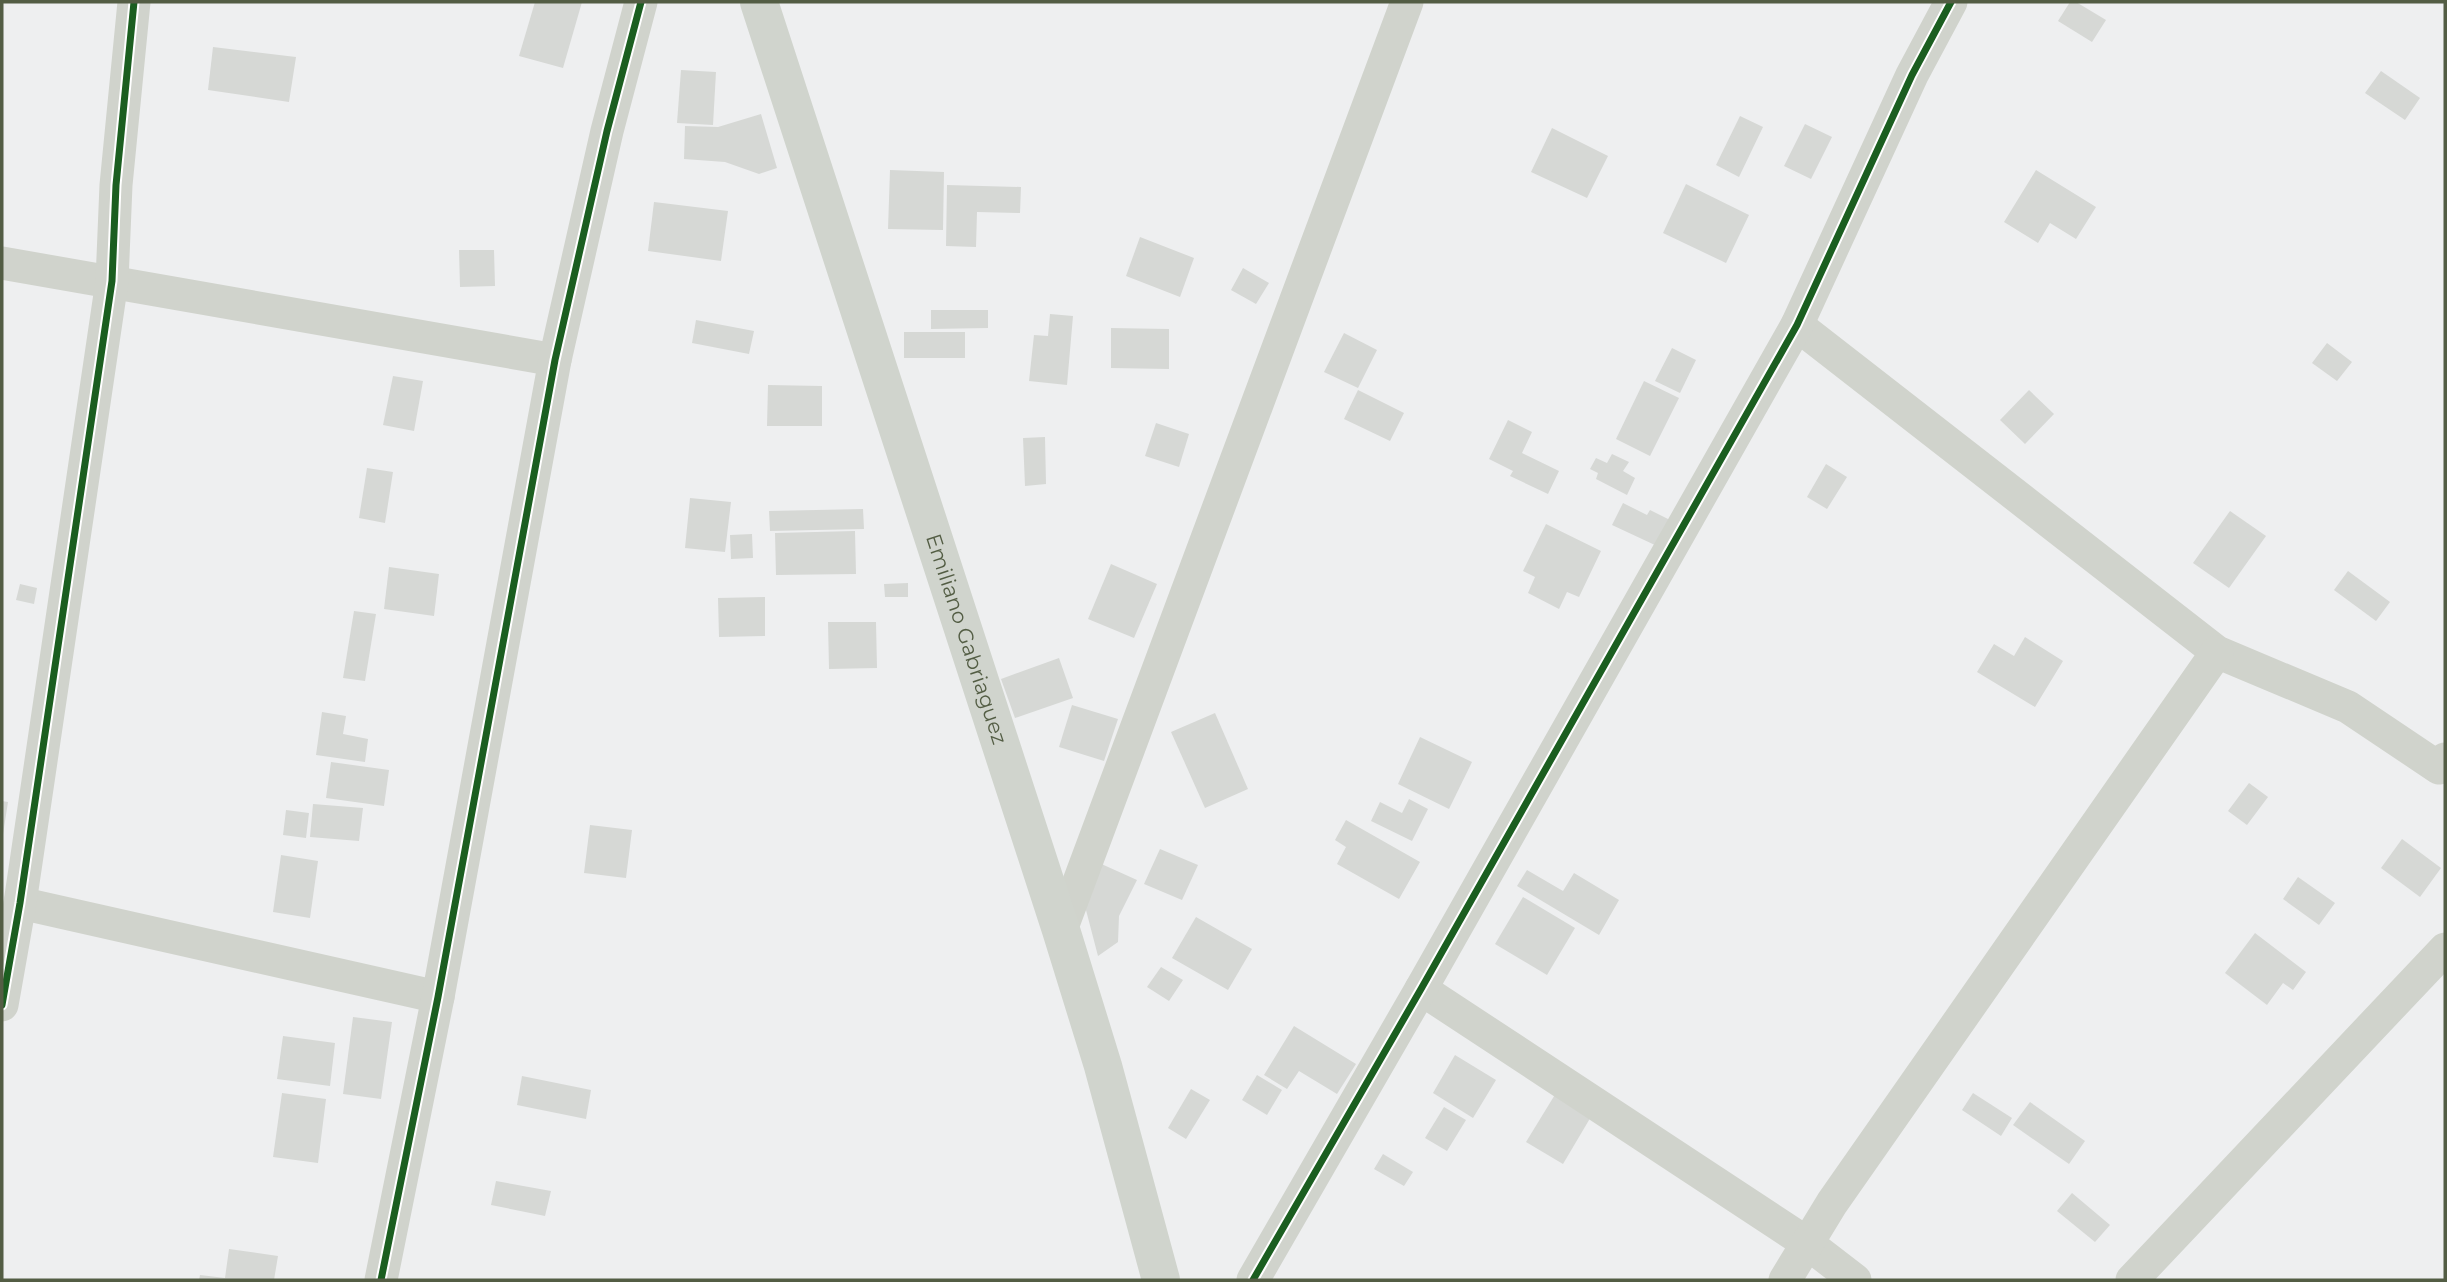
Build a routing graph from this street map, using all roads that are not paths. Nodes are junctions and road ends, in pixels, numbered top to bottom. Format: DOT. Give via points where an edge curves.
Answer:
graph roads {
  1 [pos="134,2"];
  2 [pos="641,2"];
  3 [pos="759,2"];
  4 [pos="1407,2"];
  5 [pos="1951,2"];
  6 [pos="2,262"];
  7 [pos="112,281"];
  8 [pos="1797,325"];
  9 [pos="555,359"];
  10 [pos="2217,652"];
  11 [pos="2443,768"];
  12 [pos="20,904"];
  13 [pos="1061,930"];
  14 [pos="2445,949"];
  15 [pos="1421,989"];
  16 [pos="438,997"];
  17 [pos="2,1004"];
  18 [pos="1807,1243"];
  19 [pos="381,1280"];
  20 [pos="1161,1280"];
  21 [pos="1253,1280"];
  22 [pos="1784,1280"];
  23 [pos="1855,1280"];
  24 [pos="2132,1280"];
  1 -- 7 [label="street" via="116,185"];
  2 -- 9 [label="street"];
  3 -- 13 [label="main road, Emiliano Gabriaguez"];
  4 -- 13 [label="street"];
  5 -- 8 [label="street" via="1912,75"];
  6 -- 7 [label="street"];
  7 -- 9 [label="street"];
  7 -- 12 [label="street"];
  8 -- 10 [label="street"];
  8 -- 15 [label="street"];
  9 -- 16 [label="street"];
  10 -- 11 [label="street" via="2348,707"];
  10 -- 18 [label="street"];
  12 -- 16 [label="street"];
  12 -- 17 [label="street"];
  13 -- 20 [label="main road, Emiliano Gabriaguez"];
  14 -- 24 [label="street"];
  15 -- 18 [label="street"];
  15 -- 21 [label="street"];
  16 -- 19 [label="street"];
  18 -- 22 [label="street"];
  18 -- 23 [label="street"];
}
